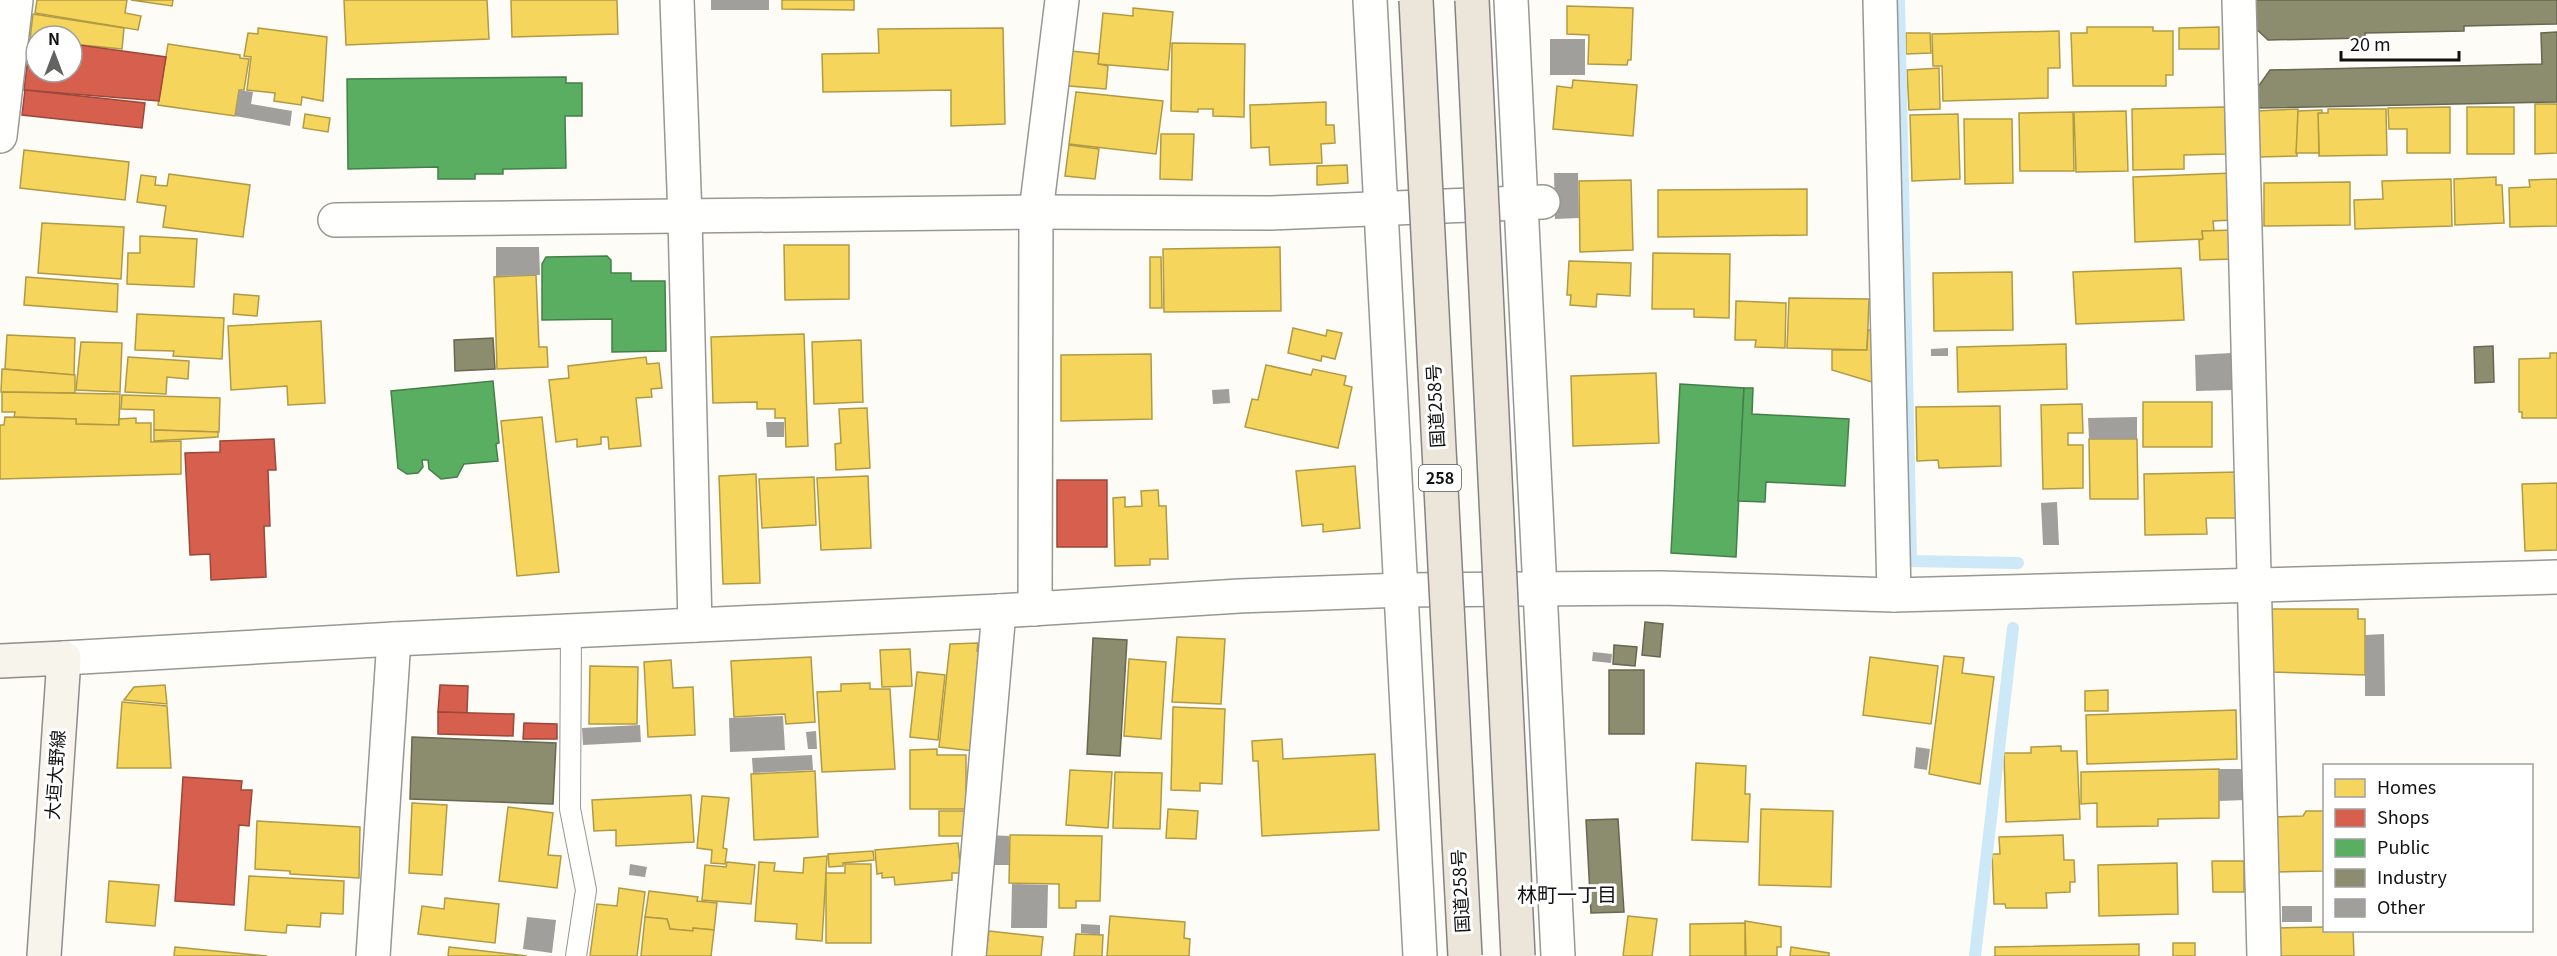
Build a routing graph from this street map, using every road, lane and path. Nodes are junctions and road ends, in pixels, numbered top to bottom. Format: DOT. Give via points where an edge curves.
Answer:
graph roads {
  1 [pos="16,0"];
  2 [pos="676,0"];
  3 [pos="1062,0"];
  4 [pos="1370,0"];
  5 [pos="1416,0"];
  6 [pos="1472,0"];
  7 [pos="1511,0"];
  8 [pos="1880,0"];
  9 [pos="2239,0"];
  10 [pos="0,136"];
  11 [pos="1532,202"];
  12 [pos="1379,208"];
  13 [pos="1036,212"];
  14 [pos="685,217"];
  15 [pos="335,220"];
  16 [pos="2557,578"];
  17 [pos="2256,586"];
  18 [pos="1540,589"];
  19 [pos="1403,590"];
  20 [pos="1894,595"];
  21 [pos="1035,609"];
  22 [pos="999,611"];
  23 [pos="695,625"];
  24 [pos="571,631"];
  25 [pos="394,639"];
  26 [pos="0,656"];
  27 [pos="64,658"];
  28 [pos="0,661"];
  29 [pos="44,956"];
  30 [pos="373,956"];
  31 [pos="576,956"];
  32 [pos="969,956"];
  33 [pos="1420,956"];
  34 [pos="1465,956"];
  35 [pos="1518,956"];
  36 [pos="1558,956"];
  37 [pos="2264,956"];
  1 -- 10 [label="street"];
  2 -- 14 [label="street"];
  3 -- 13 [label="street"];
  4 -- 12 [label="street"];
  5 -- 34 [label="highway, 国道258号 / 258, bridge"];
  6 -- 35 [label="highway, bridge"];
  7 -- 11 [label="street"];
  8 -- 20 [label="street"];
  9 -- 17 [label="street"];
  11 -- 12 [label="street"];
  11 -- 18 [label="street"];
  12 -- 13 [label="street" via="1270,213"];
  12 -- 19 [label="street"];
  13 -- 14 [label="street"];
  13 -- 21 [label="street"];
  14 -- 15 [label="street"];
  14 -- 23 [label="street"];
  16 -- 17 [label="street"];
  17 -- 20 [label="street"];
  17 -- 37 [label="street"];
  18 -- 19 [label="street"];
  18 -- 20 [label="street" via="1661,588"];
  18 -- 36 [label="street"];
  19 -- 21 [label="street"];
  19 -- 33 [label="street"];
  21 -- 22 [label="street"];
  22 -- 23 [label="street"];
  22 -- 32 [label="street"];
  23 -- 24 [label="street"];
  24 -- 25 [label="street"];
  24 -- 31 [label="lane" via="570,809 586,890"];
  25 -- 27 [label="street"];
  25 -- 30 [label="street"];
  26 -- 28 [label="street"];
  27 -- 28 [label="main road"];
  27 -- 29 [label="main road, 大垣大野線"];
}
